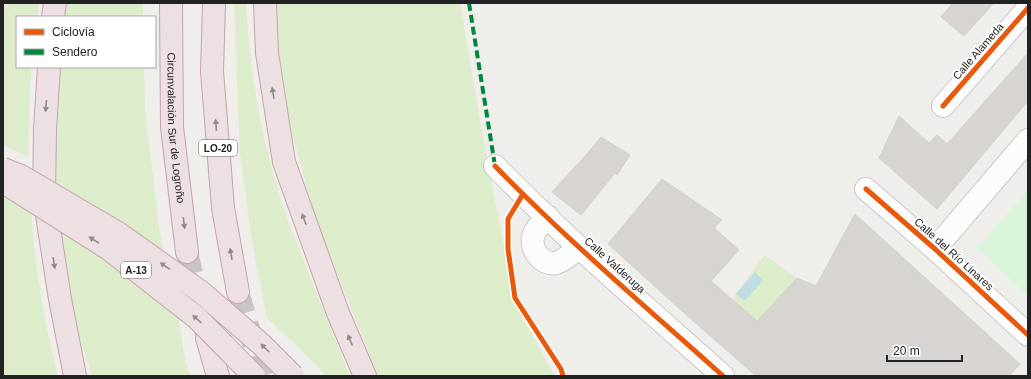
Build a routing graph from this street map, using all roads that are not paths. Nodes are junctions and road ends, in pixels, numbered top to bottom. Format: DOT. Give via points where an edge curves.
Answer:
graph roads {
  1 [pos="55,3"];
  2 [pos="171,3"];
  3 [pos="214,3"];
  4 [pos="265,3"];
  5 [pos="1028,8"];
  6 [pos="53,16"];
  7 [pos="49,68"];
  8 [pos="943,106"];
  9 [pos="1028,140"];
  10 [pos="496,166"];
  11 [pos="3,169"];
  12 [pos="3,182"];
  13 [pos="866,189"];
  14 [pos="548,217"];
  15 [pos="579,247"];
  16 [pos="935,249"];
  17 [pos="187,252"];
  18 [pos="238,292"];
  19 [pos="1028,335"];
  20 [pos="207,338"];
  21 [pos="75,376"];
  22 [pos="218,376"];
  23 [pos="254,376"];
  24 [pos="293,376"];
  25 [pos="365,376"];
  26 [pos="723,376"];
  1 -- 6 [label="highway"];
  2 -- 17 [label="highway, Circunvalación Sur de Logroño, one-way" via="172,127"];
  18 -- 3 [label="highway, LO-20, one-way" via="223,208 212,71"];
  25 -- 4 [label="highway, one-way" via="338,313 284,162 267,53"];
  5 -- 8 [label="street, Calle Alameda"];
  7 -- 21 [label="highway, one-way" via="44,196"];
  9 -- 16 [label="street"];
  10 -- 14 [label="street, Calle Valderuga"];
  24 -- 11 [label="highway, one-way, bridge" via="261,344 201,292 118,233 21,176"];
  23 -- 12 [label="highway, A-13, one-way, bridge" via="197,318 109,249"];
  13 -- 16 [label="street, Calle del Río Linares"];
  14 -- 15 [label="street, Calle Valderuga"];
  14 -- 15 [label="street" via="540,224 533,238 535,252 542,260 555,263 568,257"];
  15 -- 26 [label="street, Calle Valderuga"];
  16 -- 19 [label="street, Calle del Río Linares"];
  20 -- 22 [label="highway"];
}
